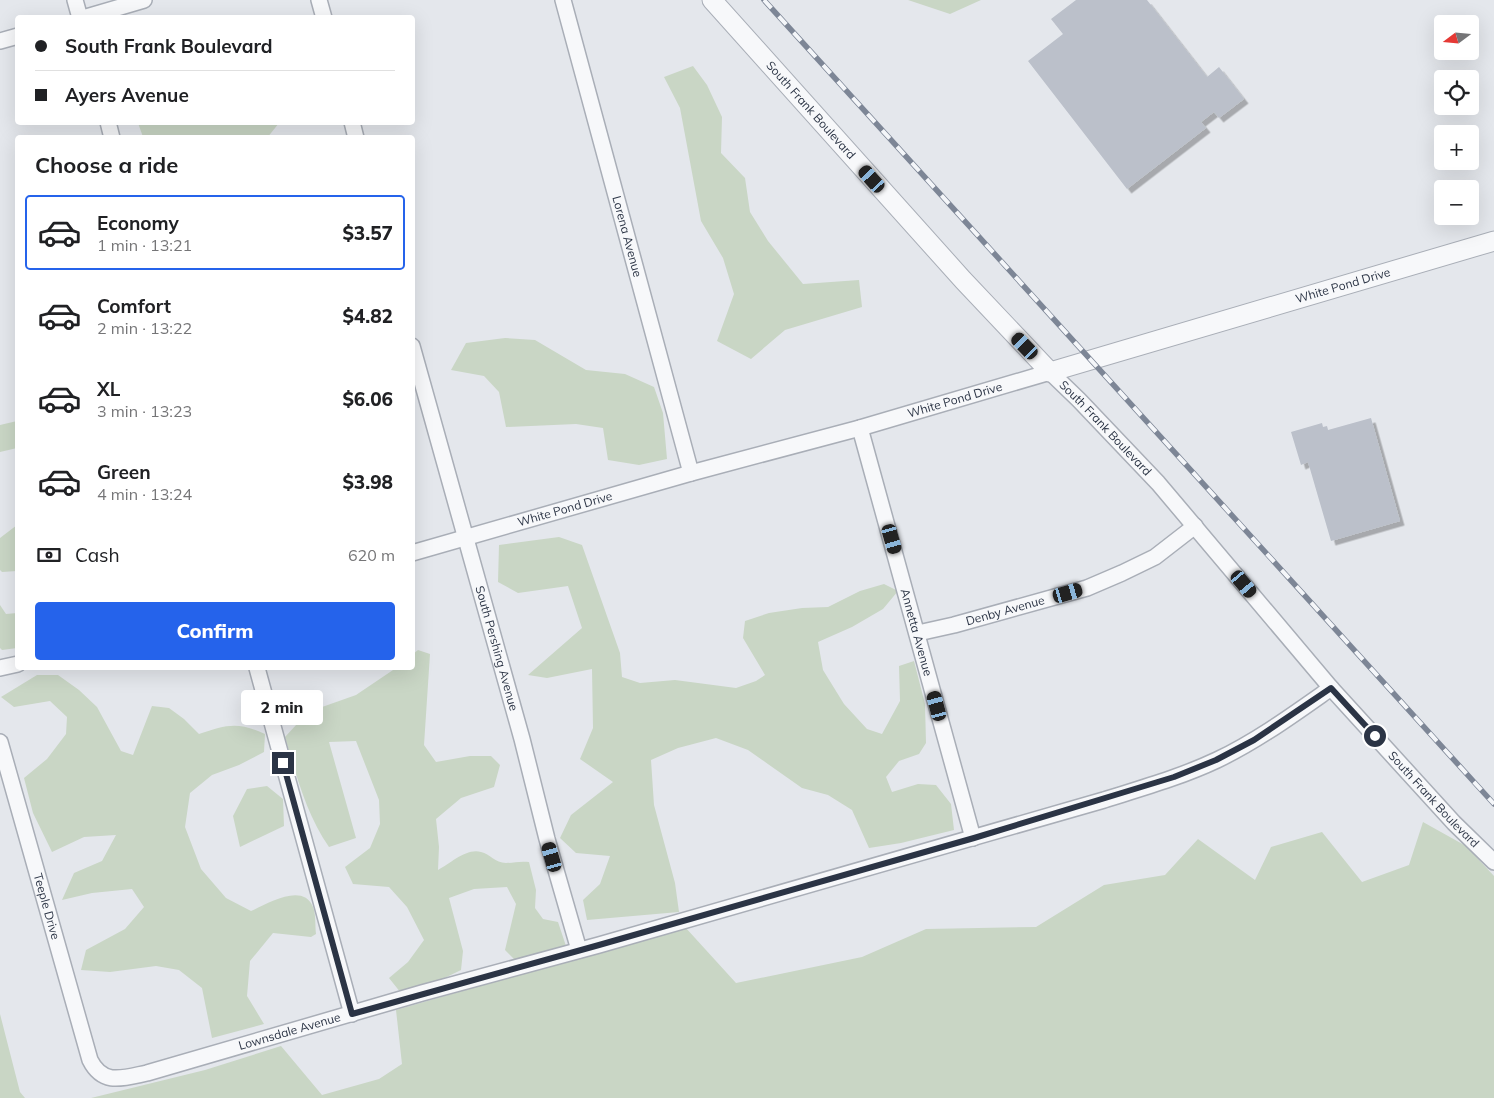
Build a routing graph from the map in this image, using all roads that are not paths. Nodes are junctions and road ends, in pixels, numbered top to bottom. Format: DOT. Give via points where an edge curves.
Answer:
graph roads {
  1 [pos="75,0"];
  2 [pos="144,0"];
  3 [pos="319,0"];
  4 [pos="563,0"];
  5 [pos="712,0"];
  6 [pos="81,15"];
  7 [pos="92,15"];
  8 [pos="323,15"];
  9 [pos="15,37"];
  10 [pos="0,41"];
  11 [pos="1494,240"];
  12 [pos="415,357"];
  13 [pos="1050,372"];
  14 [pos="860,428"];
  15 [pos="691,473"];
  16 [pos="1195,526"];
  17 [pos="465,538"];
  18 [pos="415,552"];
  19 [pos="918,633"];
  20 [pos="15,665"];
  21 [pos="0,668"];
  22 [pos="258,670"];
  23 [pos="1331,688"];
  24 [pos="0,742"];
  25 [pos="974,838"];
  26 [pos="1494,862"];
  27 [pos="579,950"];
  28 [pos="352,1014"];
  29 [pos="95,1070"];
  1 -- 6 [label="street"];
  2 -- 7 [label="street"];
  3 -- 8 [label="street"];
  4 -- 15 [label="street, Lorena Avenue"];
  5 -- 13 [label="street, South Frank Boulevard" via="963,280"];
  9 -- 10 [label="street"];
  11 -- 13 [label="street, White Pond Drive"];
  12 -- 17 [label="street, South Pershing Avenue"];
  13 -- 14 [label="street, White Pond Drive"];
  13 -- 16 [label="street, South Frank Boulevard" via="1158,483"];
  14 -- 15 [label="street, White Pond Drive"];
  14 -- 19 [label="street, Annetta Avenue"];
  15 -- 17 [label="street, White Pond Drive"];
  16 -- 19 [label="street, Denby Avenue" via="1155,557 1087,588"];
  16 -- 23 [label="street, South Frank Boulevard"];
  17 -- 18 [label="street, White Pond Drive"];
  17 -- 27 [label="street, South Pershing Avenue"];
  19 -- 25 [label="street, Annetta Avenue"];
  20 -- 21 [label="street"];
  22 -- 28 [label="street"];
  23 -- 25 [label="street, Lownsdale Avenue" via="1254,740 1216,760 1112,797"];
  23 -- 26 [label="street, South Frank Boulevard" via="1454,823"];
  24 -- 29 [label="street, Teeple Drive"];
  25 -- 27 [label="street, Lownsdale Avenue"];
  27 -- 28 [label="street, Lownsdale Avenue"];
  28 -- 29 [label="street, Lownsdale Avenue" via="125,1078 113,1079"];
}
